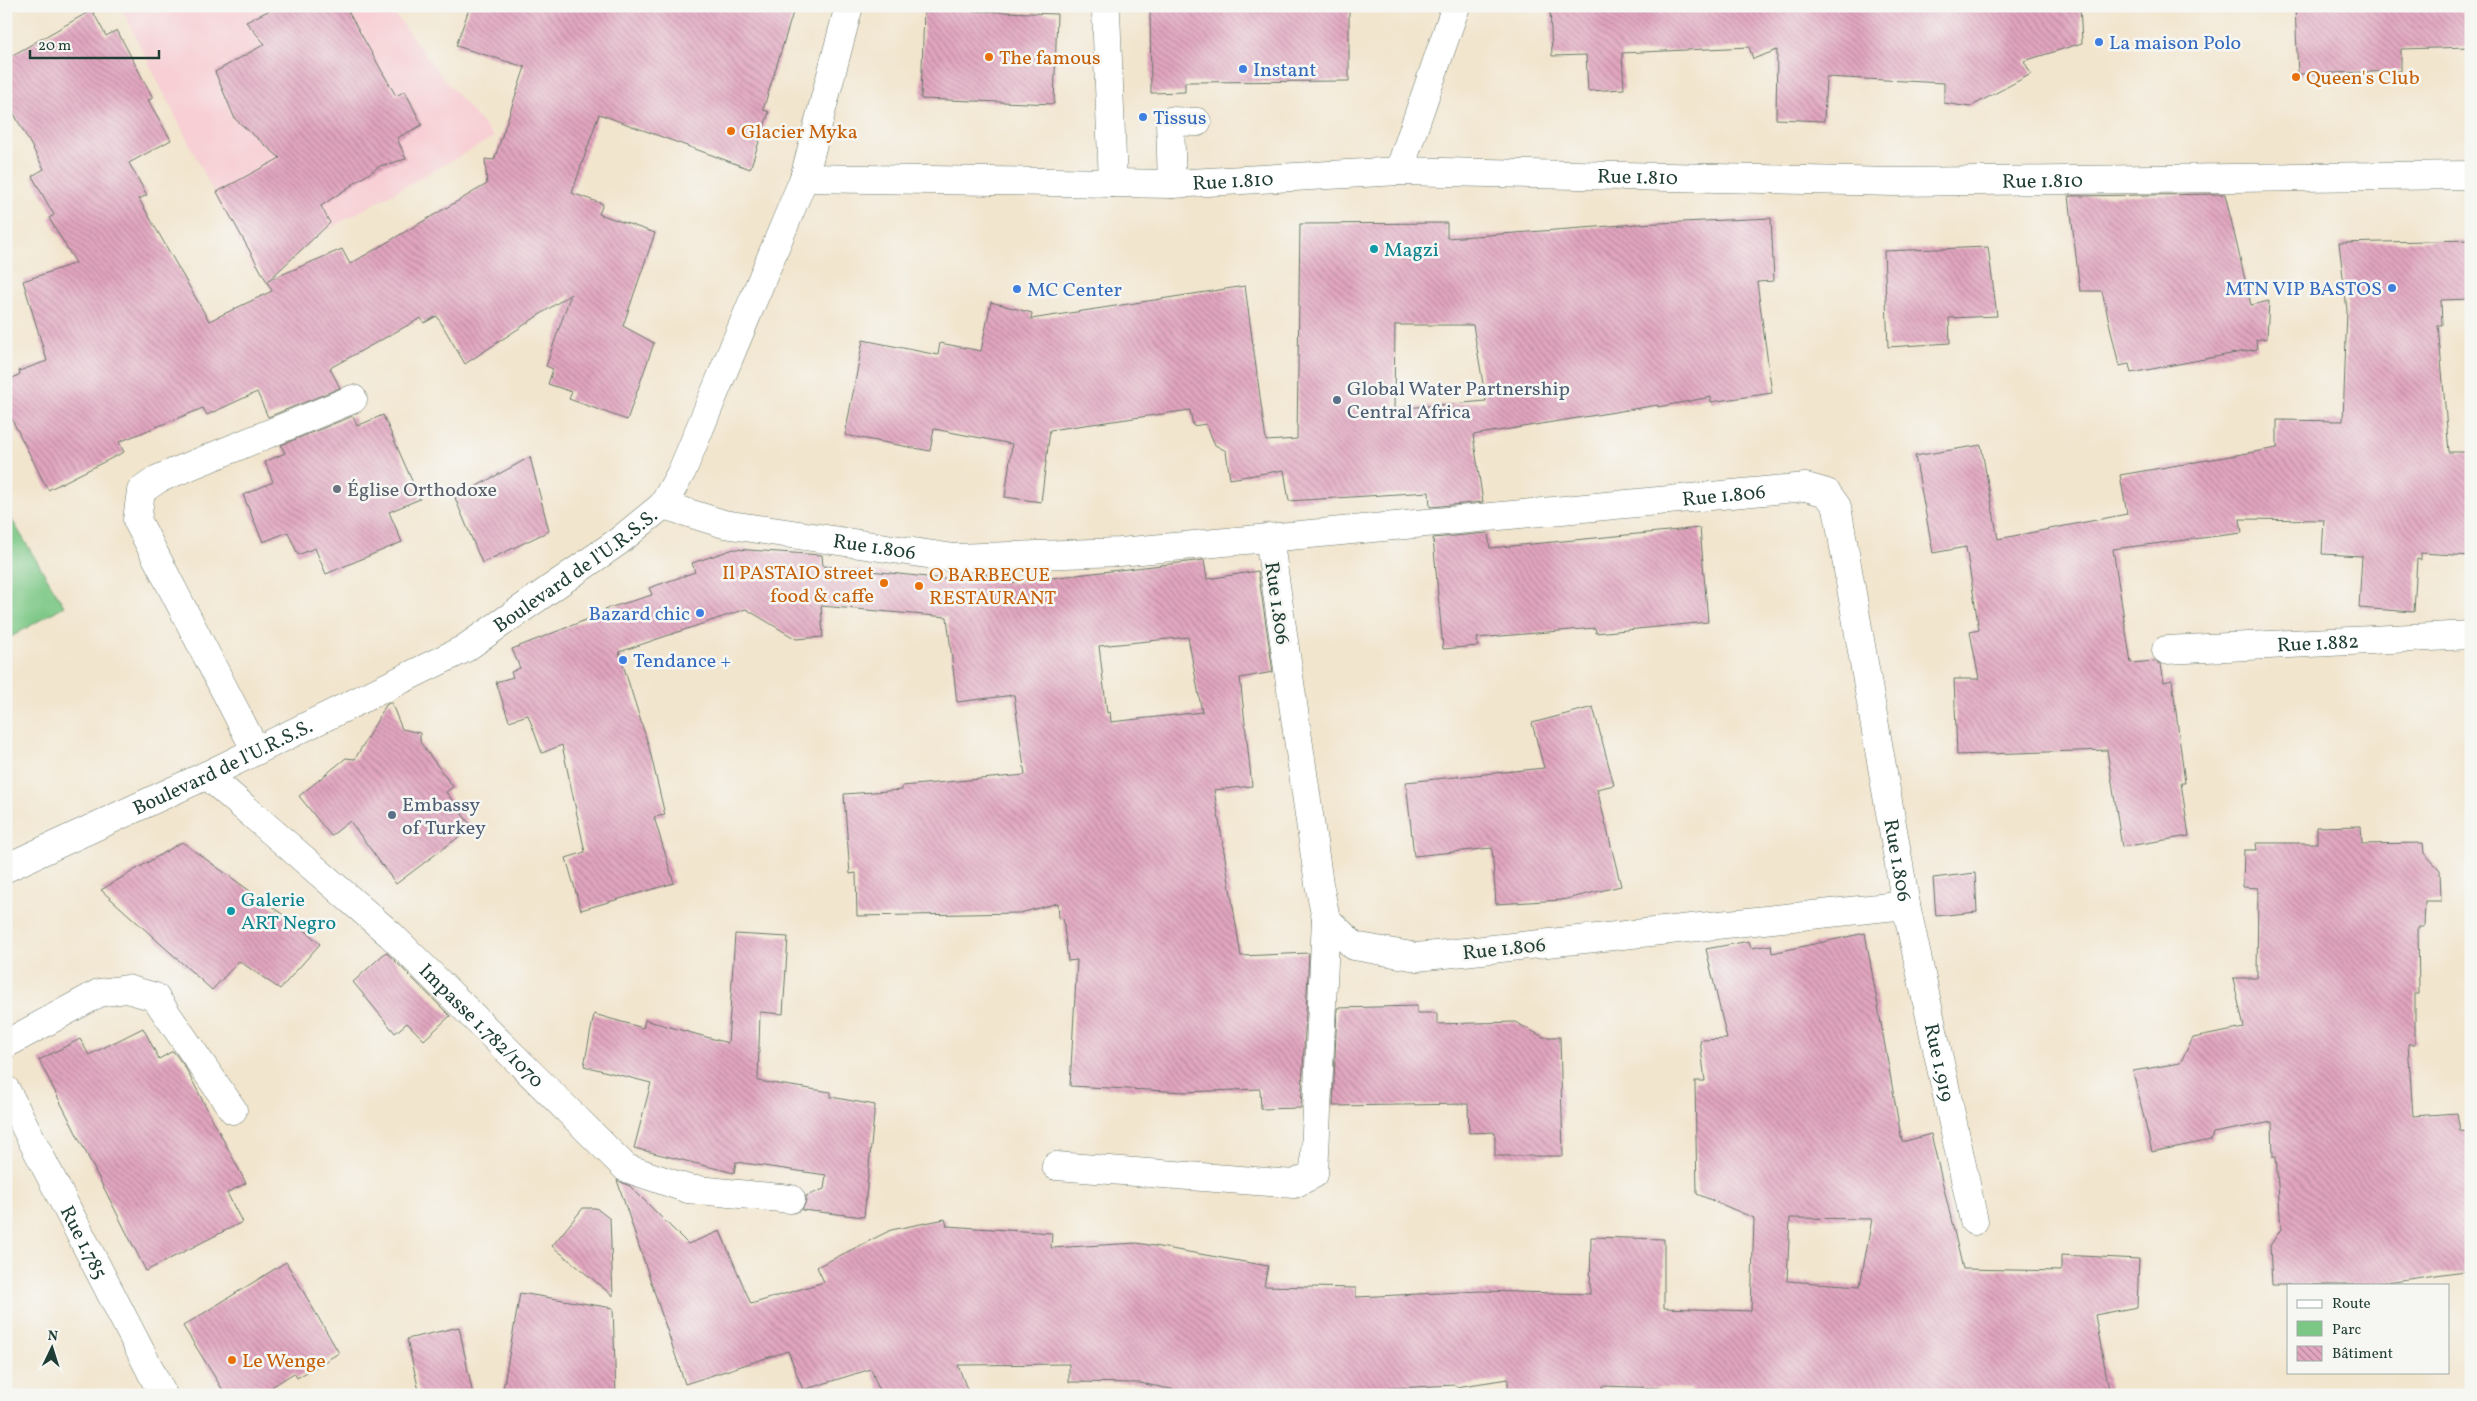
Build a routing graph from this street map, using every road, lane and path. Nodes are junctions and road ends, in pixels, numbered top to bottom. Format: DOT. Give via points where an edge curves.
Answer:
graph roads {
  1 [pos="849,6"];
  2 [pos="1456,6"];
  3 [pos="1106,12"];
  4 [pos="1197,122"];
  5 [pos="1400,172"];
  6 [pos="2471,175"];
  7 [pos="804,178"];
  8 [pos="1113,183"];
  9 [pos="1172,184"];
  10 [pos="353,398"];
  11 [pos="663,505"];
  12 [pos="1269,537"];
  13 [pos="2471,635"];
  14 [pos="2166,650"];
  15 [pos="256,751"];
  16 [pos="207,775"];
  17 [pos="6,868"];
  18 [pos="1906,905"];
  19 [pos="1326,919"];
  20 [pos="6,1044"];
  21 [pos="6,1090"];
  22 [pos="233,1110"];
  23 [pos="1056,1166"];
  24 [pos="791,1199"];
  25 [pos="1974,1221"];
  26 [pos="162,1395"];
  1 -- 7 [label="street, Boulevard de l'U.R.S.S."];
  2 -- 5 [label="street"];
  3 -- 8 [label="street"];
  4 -- 9 [label="street" via="1170,121"];
  5 -- 6 [label="street, Rue 1.810" via="1894,182"];
  5 -- 9 [label="street, Rue 1.810"];
  7 -- 8 [label="street, Rue 1.810"];
  7 -- 11 [label="street, Boulevard de l'U.R.S.S." via="682,471"];
  8 -- 9 [label="street, Rue 1.810"];
  10 -- 15 [label="street" via="158,479 141,491 137,520"];
  11 -- 12 [label="street, Rue 1.806" via="724,524 954,558 1120,552"];
  11 -- 15 [label="street, Boulevard de l'U.R.S.S." via="619,541 464,650"];
  12 -- 18 [label="street, Rue 1.806" via="1806,487 1827,493 1836,507"];
  12 -- 19 [label="street, Rue 1.806"];
  13 -- 14 [label="street, Rue 1.882"];
  15 -- 16 [label="street, Boulevard de l'U.R.S.S."];
  16 -- 17 [label="street, Boulevard de l'U.R.S.S."];
  16 -- 24 [label="street, Impasse 1.782/1070" via="391,935 626,1168 688,1188"];
  18 -- 19 [label="street, Rue 1.806" via="1417,957 1354,946"];
  18 -- 25 [label="street, Rue 1.919"];
  19 -- 23 [label="street" via="1314,1174 1294,1184"];
  20 -- 22 [label="street" via="99,993 127,989 155,997"];
  21 -- 26 [label="street, Rue 1.785"];
}
